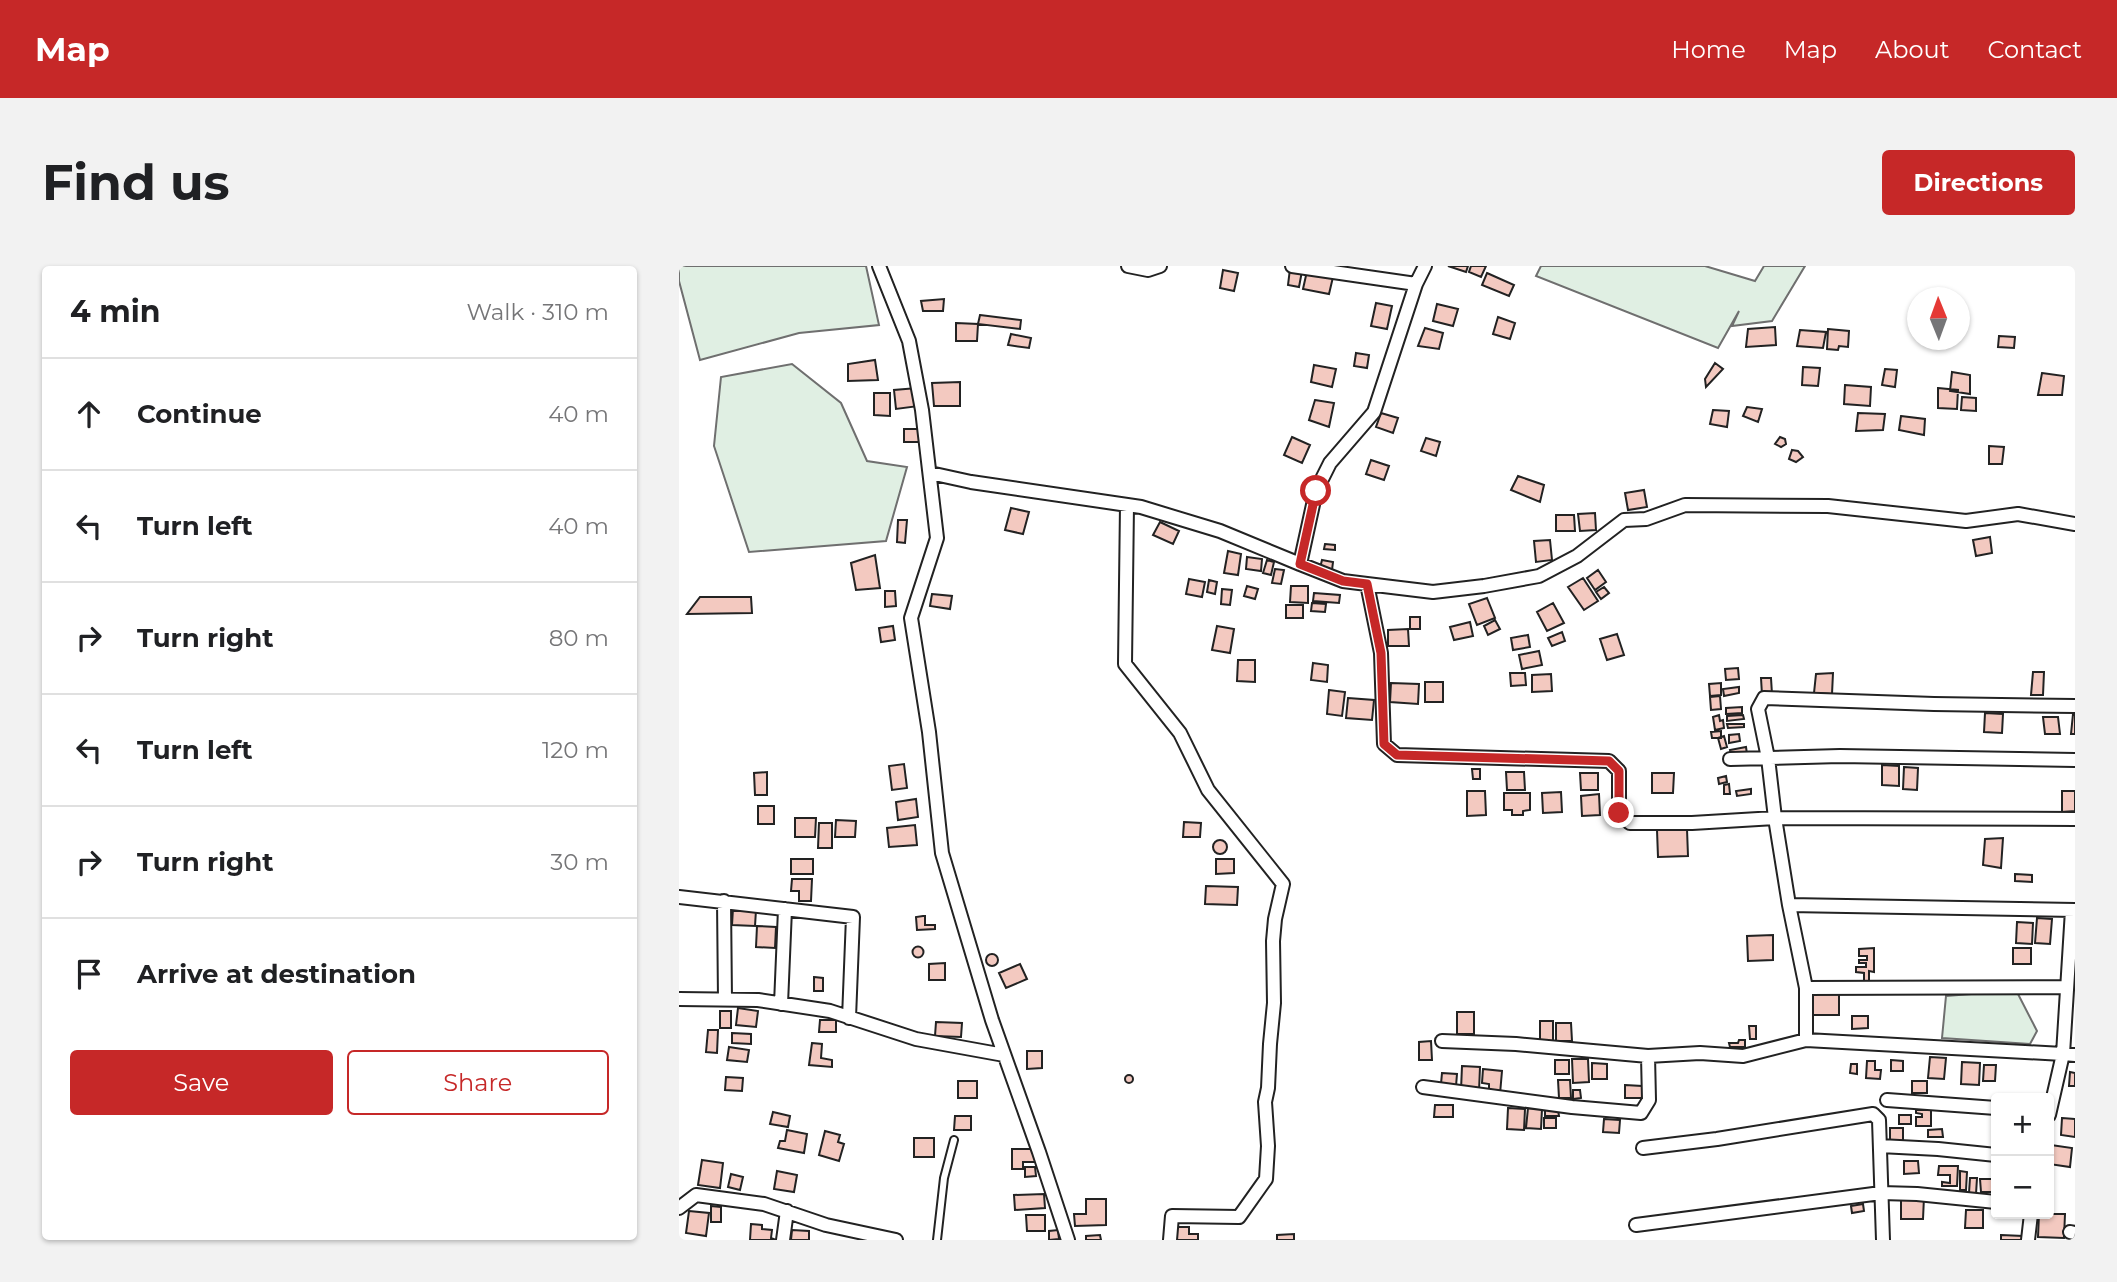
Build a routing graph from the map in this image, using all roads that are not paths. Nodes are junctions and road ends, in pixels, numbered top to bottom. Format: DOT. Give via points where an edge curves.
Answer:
graph roads {
  1 [pos="879,266"];
  2 [pos="1128,266"];
  3 [pos="1160,266"];
  4 [pos="1292,266"];
  5 [pos="1425,266"];
  6 [pos="1416,284"];
  7 [pos="930,473"];
  8 [pos="1127,505"];
  9 [pos="2075,524"];
  10 [pos="1300,564"];
  11 [pos="1367,584"];
  12 [pos="2075,706"];
  13 [pos="1768,758"];
  14 [pos="1730,759"];
  15 [pos="2075,760"];
  16 [pos="1775,818"];
  17 [pos="2075,819"];
  18 [pos="679,897"];
  19 [pos="724,901"];
  20 [pos="1789,905"];
  21 [pos="785,909"];
  22 [pos="2074,910"];
  23 [pos="2067,987"];
  24 [pos="1806,988"];
  25 [pos="679,999"];
  26 [pos="725,1000"];
  27 [pos="781,1004"];
  28 [pos="849,1018"];
  29 [pos="1806,1040"];
  30 [pos="1442,1041"];
  31 [pos="2021,1052"];
  32 [pos="1004,1055"];
  33 [pos="2069,1055"];
  34 [pos="1648,1056"];
  35 [pos="2058,1083"];
  36 [pos="1423,1087"];
  37 [pos="2054,1096"];
  38 [pos="1887,1100"];
  39 [pos="1991,1108"];
  40 [pos="954,1140"];
  41 [pos="1879,1146"];
  42 [pos="1643,1148"];
  43 [pos="1991,1154"];
  44 [pos="1881,1193"];
  45 [pos="1991,1201"];
  46 [pos="679,1208"];
  47 [pos="786,1211"];
  48 [pos="2030,1219"];
  49 [pos="1636,1225"];
  50 [pos="783,1240"];
  51 [pos="896,1240"];
  52 [pos="937,1240"];
  53 [pos="1068,1240"];
  54 [pos="1170,1240"];
  55 [pos="1883,1240"];
  56 [pos="2028,1240"];
  1 -- 7 [label="street" via="909,341"];
  2 -- 3 [label="street" via="1148,270"];
  4 -- 6 [label="street"];
  5 -- 6 [label="street"];
  6 -- 10 [label="street" via="1374,412 1329,463 1316,491"];
  7 -- 8 [label="street"];
  7 -- 32 [label="street" via="937,538 911,618 942,853"];
  8 -- 10 [label="street" via="1220,531"];
  8 -- 54 [label="street" via="1125,664 1180,733 1208,790 1283,884 1273,941 1266,1179 1240,1217 1172,1216"];
  9 -- 11 [label="street" via="2018,514 1966,521 1828,506 1685,505 1646,519 1624,520 1577,556 1539,576 1433,592"];
  10 -- 11 [label="street" via="1343,581"];
  11 -- 16 [label="street" via="1381,653 1384,744 1397,755 1609,761 1619,771 1619,813 1630,823"];
  12 -- 13 [label="street" via="1764,698 1758,709"];
  13 -- 14 [label="street"];
  13 -- 15 [label="street"];
  13 -- 16 [label="street"];
  16 -- 17 [label="street"];
  16 -- 20 [label="street"];
  18 -- 19 [label="street"];
  19 -- 21 [label="street"];
  19 -- 26 [label="street"];
  20 -- 22 [label="street"];
  20 -- 24 [label="street"];
  21 -- 27 [label="street"];
  21 -- 28 [label="street" via="853,917"];
  22 -- 23 [label="street"];
  23 -- 24 [label="street"];
  23 -- 33 [label="street"];
  24 -- 29 [label="street"];
  25 -- 26 [label="street"];
  26 -- 27 [label="street"];
  27 -- 28 [label="street"];
  28 -- 32 [label="street" via="916,1039"];
  29 -- 31 [label="street"];
  29 -- 34 [label="street" via="1743,1056"];
  30 -- 34 [label="street"];
  31 -- 33 [label="street"];
  31 -- 35 [label="street" via="2047,1060"];
  32 -- 53 [label="street"];
  33 -- 35 [label="street"];
  34 -- 36 [label="street" via="1649,1100 1641,1113"];
  35 -- 37 [label="street"];
  38 -- 39 [label="street"];
  40 -- 52 [label="lane"];
  41 -- 42 [label="street" via="1879,1120 1873,1114"];
  41 -- 43 [label="street"];
  41 -- 44 [label="street"];
  44 -- 45 [label="street"];
  44 -- 49 [label="street"];
  44 -- 55 [label="street"];
  46 -- 47 [label="street" via="696,1195"];
  47 -- 50 [label="street"];
  47 -- 51 [label="street"];
  48 -- 56 [label="street"];
}
